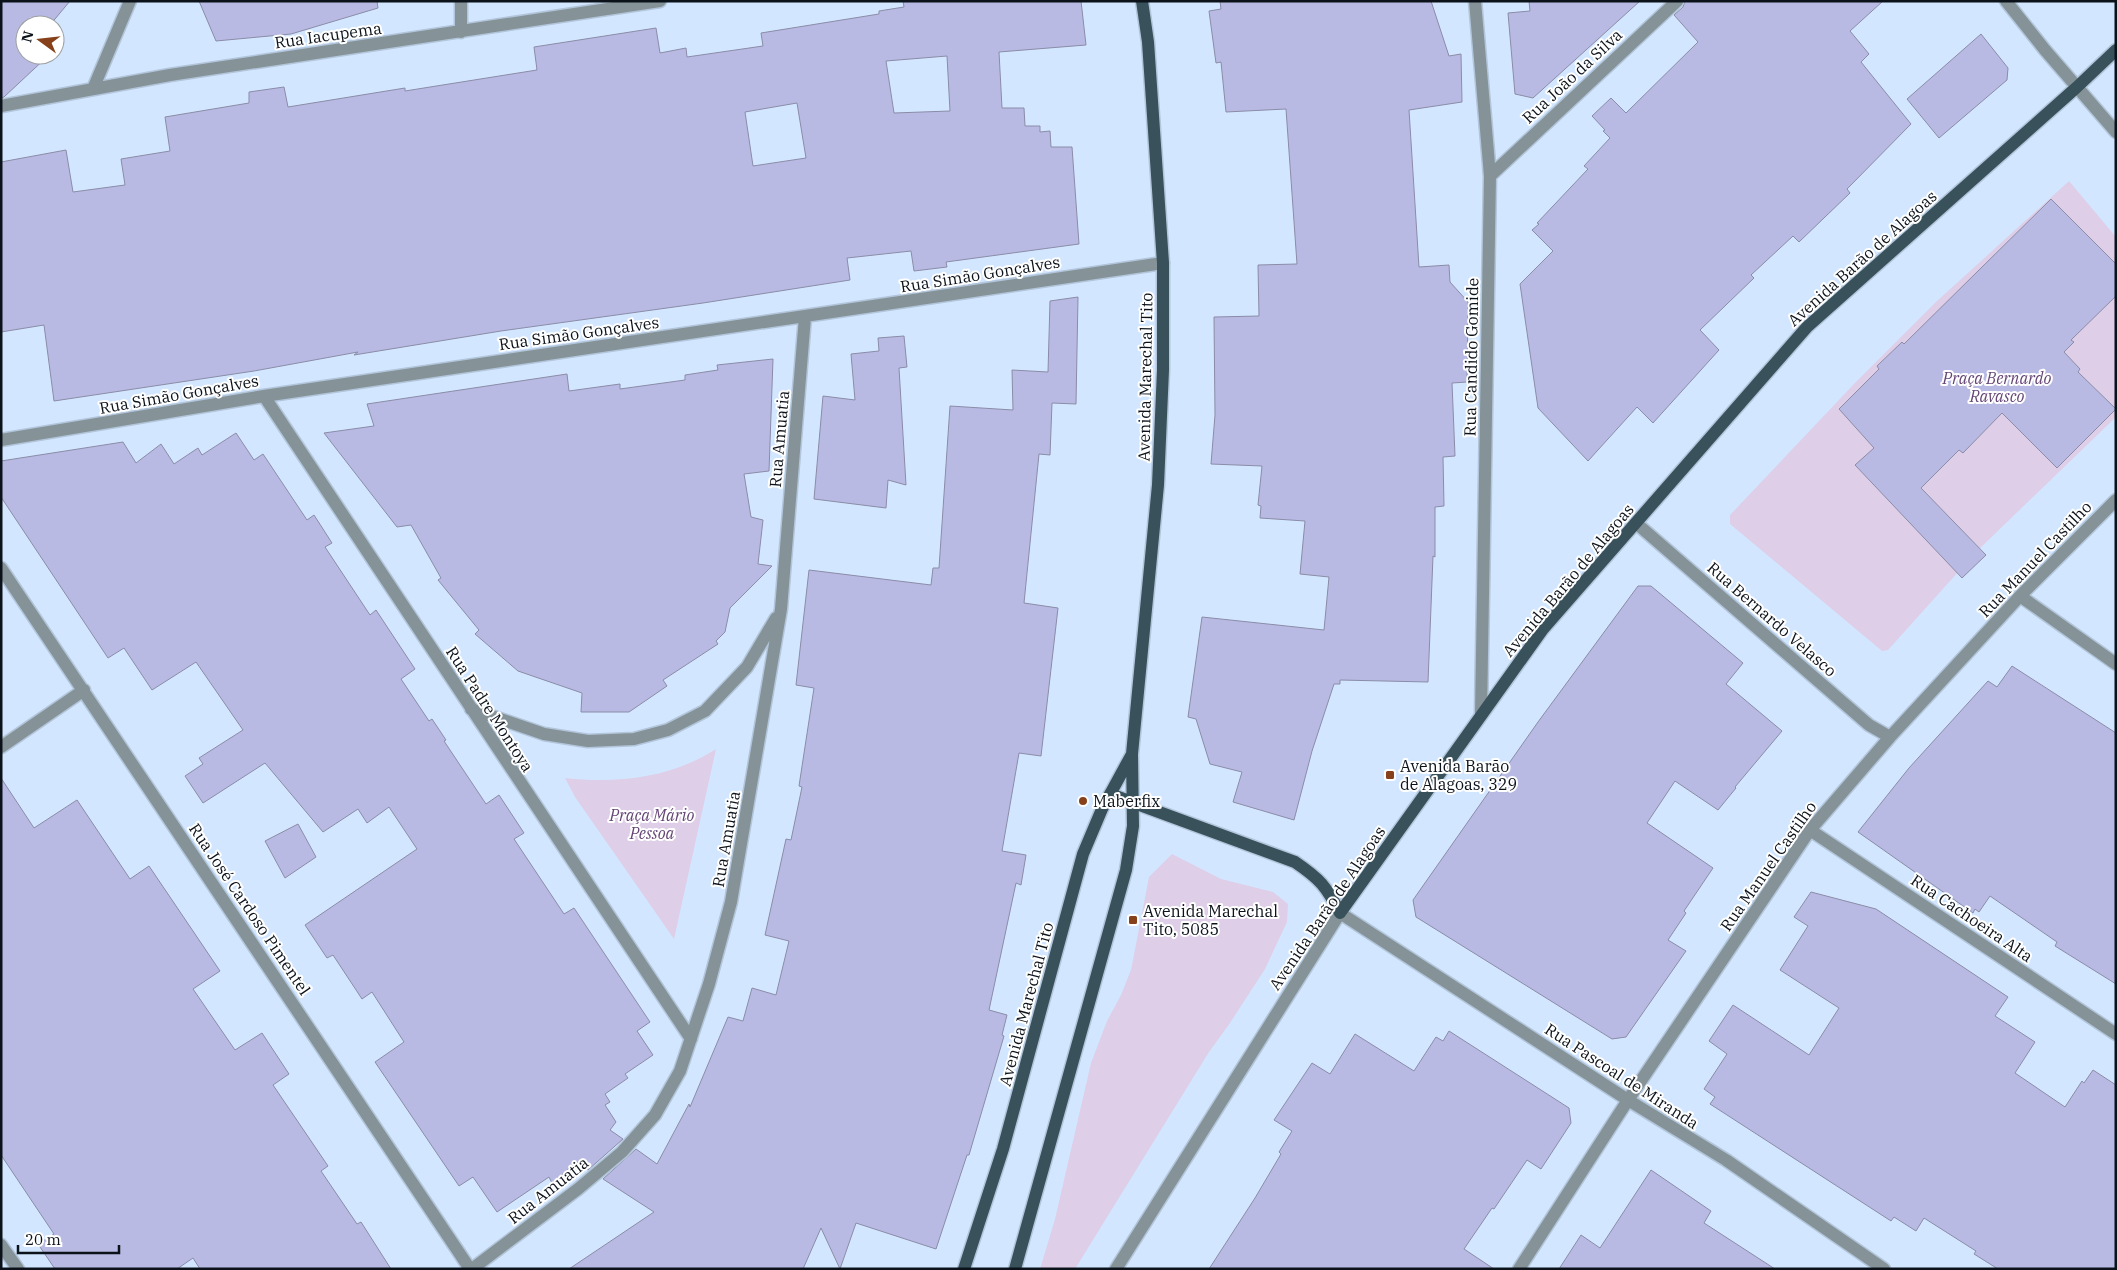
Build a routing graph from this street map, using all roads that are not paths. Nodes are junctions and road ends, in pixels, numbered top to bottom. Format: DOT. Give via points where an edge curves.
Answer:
graph roads {
  1 [pos="130,1"];
  2 [pos="461,1"];
  3 [pos="660,1"];
  4 [pos="1142,1"];
  5 [pos="1475,1"];
  6 [pos="1678,1"];
  7 [pos="2006,1"];
  8 [pos="639,3"];
  9 [pos="461,32"];
  10 [pos="2116,50"];
  11 [pos="2077,87"];
  12 [pos="93,89"];
  13 [pos="1,106"];
  14 [pos="2116,132"];
  15 [pos="1490,176"];
  16 [pos="1163,263"];
  17 [pos="805,317"];
  18 [pos="264,396"];
  19 [pos="1,440"];
  20 [pos="2116,500"];
  21 [pos="1636,524"];
  22 [pos="1,568"];
  23 [pos="2020,596"];
  24 [pos="781,609"];
  25 [pos="2116,664"];
  26 [pos="84,690"];
  27 [pos="471,709"];
  28 [pos="1481,714"];
  29 [pos="1890,736"];
  30 [pos="1,747"];
  31 [pos="1132,754"];
  32 [pos="1110,794"];
  33 [pos="1132,802"];
  34 [pos="1810,830"];
  35 [pos="1340,913"];
  36 [pos="2116,1034"];
  37 [pos="691,1039"];
  38 [pos="1628,1100"];
  39 [pos="1,1245"];
  40 [pos="18,1269"];
  41 [pos="471,1269"];
  42 [pos="964,1269"];
  43 [pos="1015,1269"];
  44 [pos="1116,1269"];
  45 [pos="1519,1269"];
  46 [pos="1884,1269"];
  1 -- 12 [label="street"];
  2 -- 9 [label="street"];
  3 -- 8 [label="street, Rua Iacupema"];
  4 -- 16 [label="main road, Avenida Marechal Tito" via="1148,42"];
  5 -- 15 [label="street, Rua Candido Gomide"];
  6 -- 15 [label="street, Rua João da Silva"];
  7 -- 11 [label="street"];
  8 -- 9 [label="street, Rua Iacupema"];
  9 -- 12 [label="street, Rua Iacupema"];
  10 -- 11 [label="main road, Avenida Barão de Alagoas"];
  11 -- 14 [label="street"];
  11 -- 21 [label="main road, Avenida Barão de Alagoas" via="1808,326"];
  12 -- 13 [label="street, Rua Iacupema"];
  15 -- 28 [label="street, Rua Candido Gomide"];
  16 -- 17 [label="street, Rua Simão Gonçalves"];
  16 -- 31 [label="main road, Avenida Marechal Tito" via="1158,485"];
  17 -- 18 [label="street, Rua Simão Gonçalves"];
  17 -- 24 [label="street, Rua Amuatia"];
  18 -- 19 [label="street, Rua Simão Gonçalves"];
  18 -- 27 [label="street, Rua Padre Montoya"];
  20 -- 23 [label="street, Rua Manuel Castilho"];
  21 -- 28 [label="main road, Avenida Barão de Alagoas" via="1543,629"];
  21 -- 29 [label="street, Rua Bernardo Velasco" via="1870,725"];
  22 -- 26 [label="street, Rua José Cardoso Pimentel"];
  23 -- 25 [label="street"];
  23 -- 29 [label="street, Rua Manuel Castilho"];
  24 -- 27 [label="street" via="748,667 704,711 668,730 634,739 588,742 544,734"];
  24 -- 37 [label="street, Rua Amuatia" via="731,902"];
  26 -- 30 [label="street"];
  26 -- 41 [label="street, Rua José Cardoso Pimentel"];
  27 -- 37 [label="street, Rua Padre Montoya"];
  28 -- 35 [label="main road, Avenida Barão de Alagoas"];
  29 -- 34 [label="street, Rua Manuel Castilho"];
  31 -- 32 [label="main road, Avenida Marechal Tito"];
  31 -- 33 [label="main road, Avenida Marechal Tito"];
  32 -- 33 [label="main road"];
  32 -- 42 [label="main road, Avenida Marechal Tito" via="1083,854 1003,1149"];
  33 -- 35 [label="main road" via="1295,862 1328,889"];
  33 -- 43 [label="main road, Avenida Marechal Tito" via="1133,826 1126,870"];
  34 -- 36 [label="street, Rua Cachoeira Alta"];
  34 -- 38 [label="street, Rua Manuel Castilho"];
  35 -- 38 [label="street, Rua Pascoal de Miranda"];
  35 -- 44 [label="street, Avenida Barão de Alagoas"];
  37 -- 41 [label="street, Rua Amuatia" via="680,1071 655,1115 622,1152 578,1190"];
  38 -- 45 [label="street, Rua Manuel Castilho"];
  38 -- 46 [label="street, Rua Pascoal de Miranda" via="1726,1160"];
  39 -- 40 [label="street"];
}
